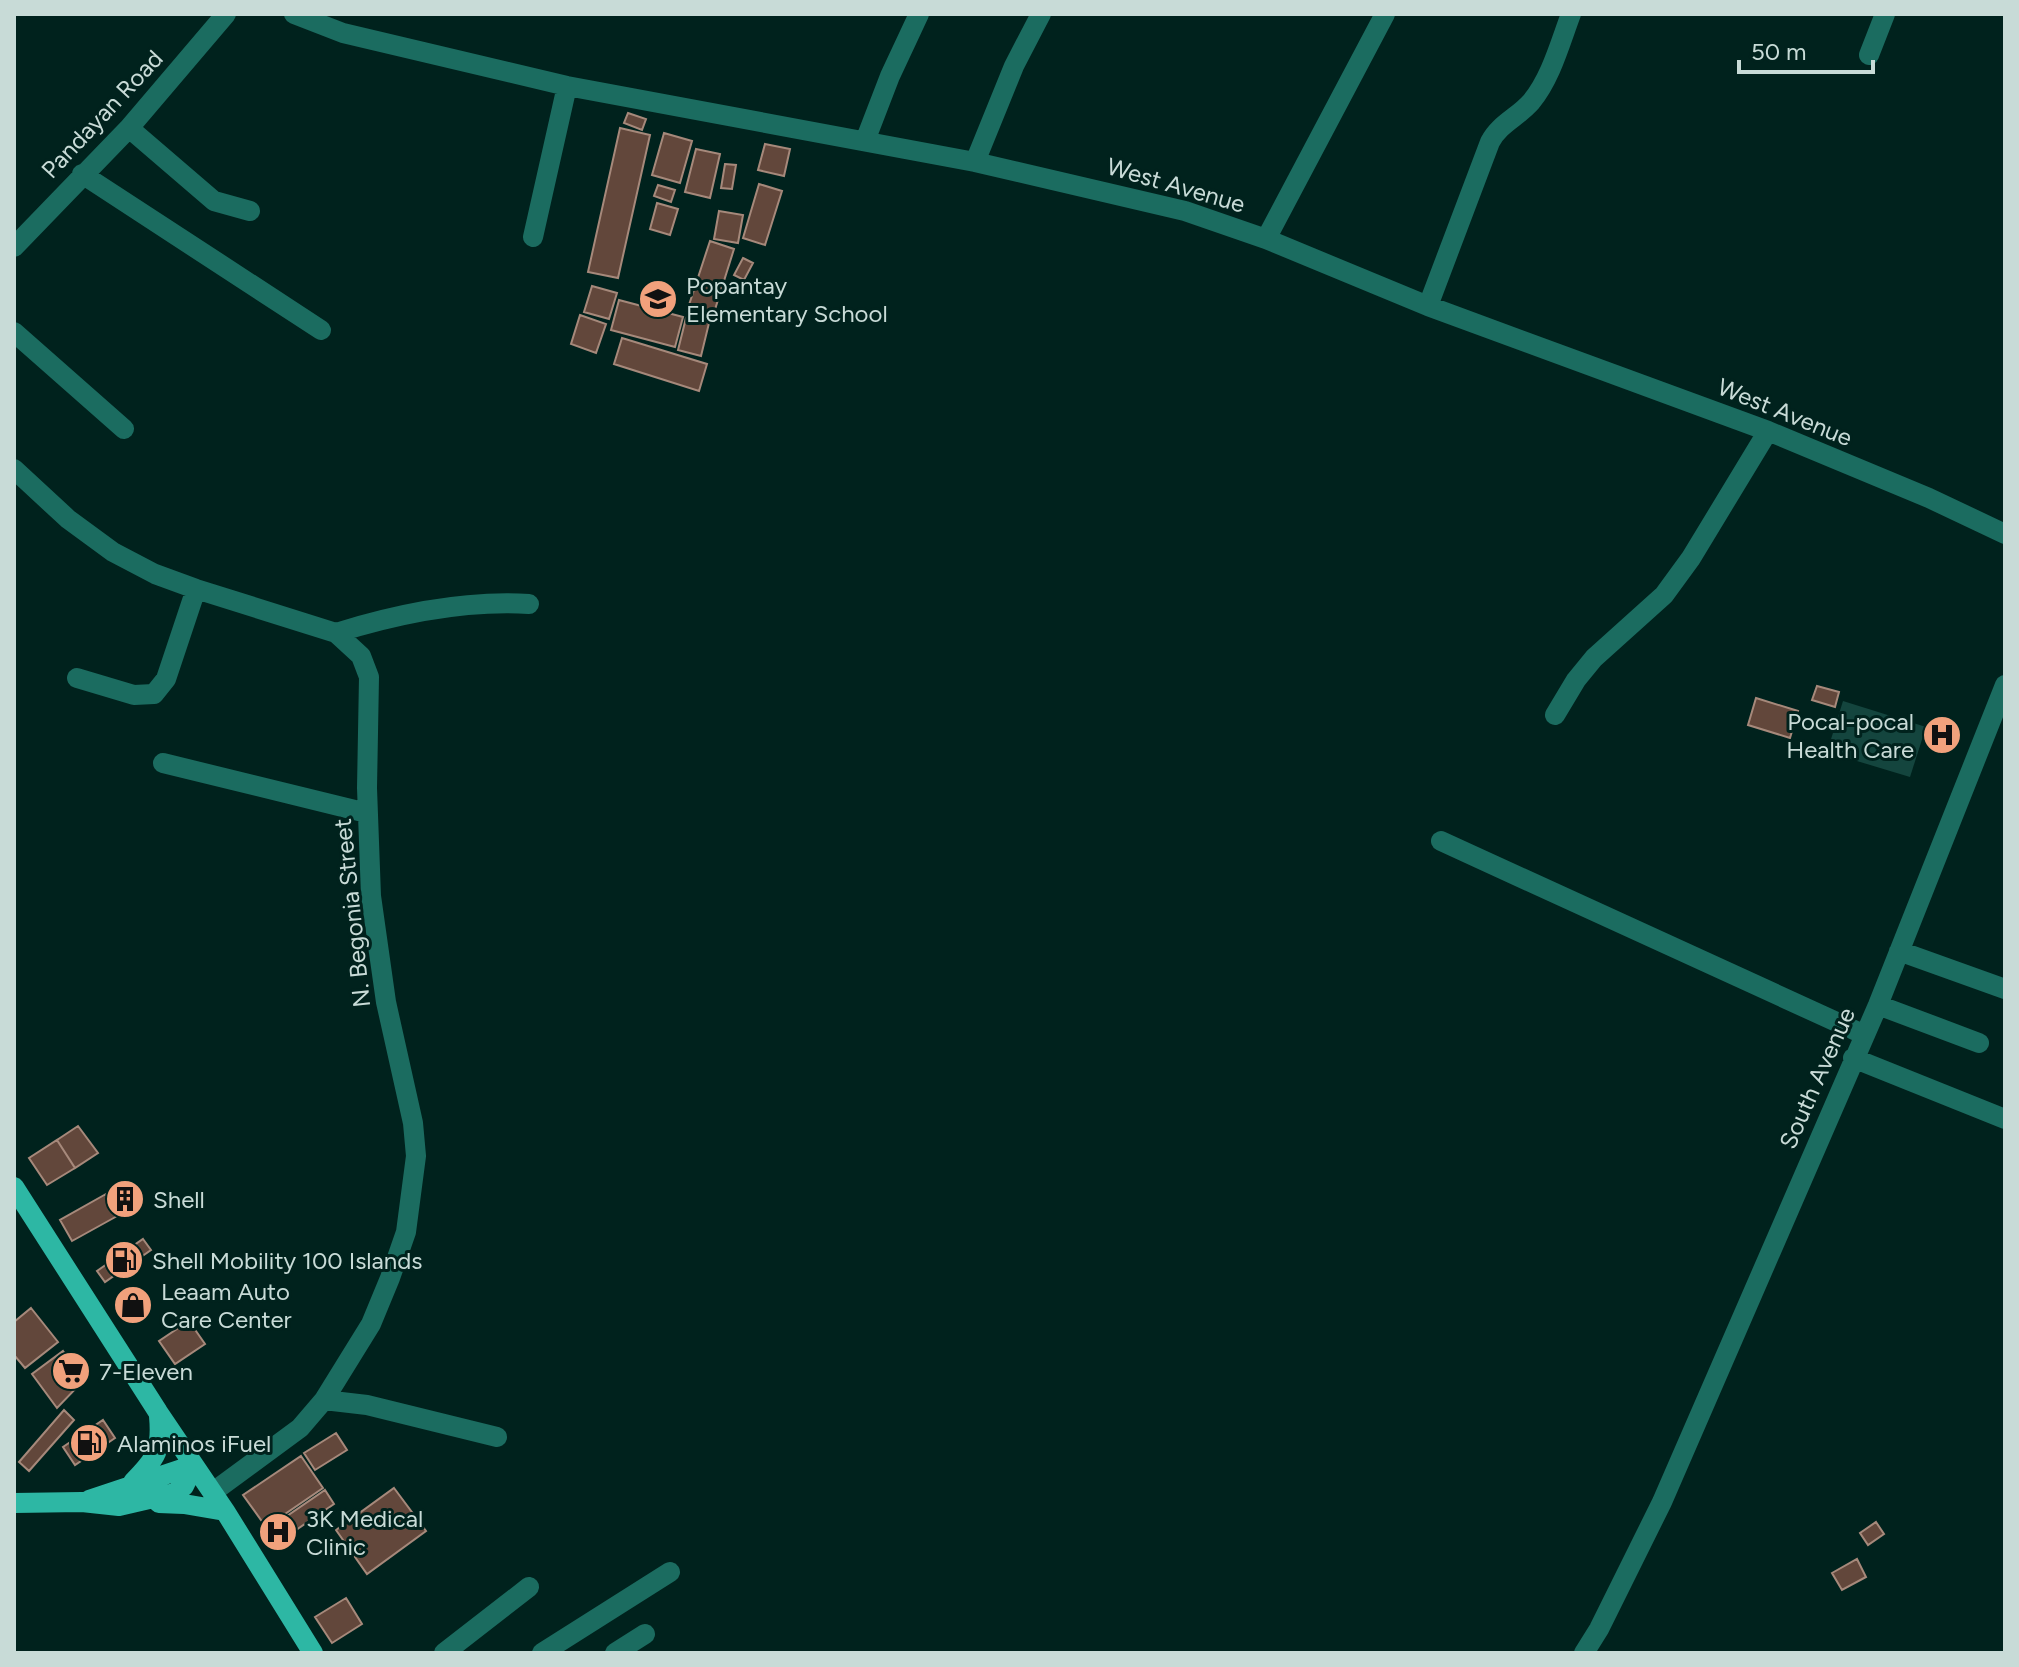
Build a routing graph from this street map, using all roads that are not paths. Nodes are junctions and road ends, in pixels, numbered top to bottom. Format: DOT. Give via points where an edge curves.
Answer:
graph roads {
  1 [pos="226,14"];
  2 [pos="294,14"];
  3 [pos="919,14"];
  4 [pos="1041,14"];
  5 [pos="1385,14"];
  6 [pos="1571,14"];
  7 [pos="1885,14"];
  8 [pos="1869,55"];
  9 [pos="567,86"];
  10 [pos="129,128"];
  11 [pos="865,141"];
  12 [pos="975,162"];
  13 [pos="82,174"];
  14 [pos="250,211"];
  15 [pos="533,237"];
  16 [pos="1266,239"];
  17 [pos="14,247"];
  18 [pos="1428,306"];
  19 [pos="321,330"];
  20 [pos="14,332"];
  21 [pos="124,429"];
  22 [pos="1768,431"];
  23 [pos="14,469"];
  24 [pos="2005,534"];
  25 [pos="196,589"];
  26 [pos="529,604"];
  27 [pos="336,633"];
  28 [pos="77,678"];
  29 [pos="2005,685"];
  30 [pos="1555,715"];
  31 [pos="163,763"];
  32 [pos="367,813"];
  33 [pos="1441,841"];
  34 [pos="1899,951"];
  35 [pos="2005,989"];
  36 [pos="1878,1005"];
  37 [pos="1865,1035"];
  38 [pos="1979,1043"];
  39 [pos="1853,1058"];
  40 [pos="2005,1119"];
  41 [pos="14,1187"];
  42 [pos="324,1400"];
  43 [pos="158,1412"];
  44 [pos="497,1437"];
  45 [pos="194,1465"];
  46 [pos="131,1484"];
  47 [pos="213,1492"];
  48 [pos="82,1502"];
  49 [pos="14,1503"];
  50 [pos="119,1506"];
  51 [pos="225,1511"];
  52 [pos="670,1572"];
  53 [pos="529,1587"];
  54 [pos="645,1634"];
  55 [pos="313,1653"];
  56 [pos="444,1653"];
  57 [pos="542,1653"];
  58 [pos="615,1653"];
  59 [pos="1584,1653"];
  1 -- 10 [label="street, Pandayan Road"];
  2 -- 9 [label="street, West Avenue" via="343,33"];
  3 -- 11 [label="street"];
  4 -- 12 [label="street"];
  5 -- 16 [label="street"];
  6 -- 18 [label="street" via="1541,88 1490,142"];
  7 -- 8 [label="street"];
  9 -- 11 [label="street, West Avenue"];
  9 -- 15 [label="street"];
  10 -- 13 [label="street, Pandayan Road"];
  10 -- 14 [label="street" via="214,201"];
  11 -- 12 [label="street, West Avenue"];
  12 -- 16 [label="street, West Avenue" via="1185,211"];
  13 -- 17 [label="street, Pandayan Road"];
  13 -- 19 [label="street"];
  16 -- 18 [label="street, West Avenue"];
  18 -- 22 [label="street, West Avenue"];
  20 -- 21 [label="street"];
  22 -- 24 [label="street, West Avenue"];
  22 -- 30 [label="street" via="1664,595 1594,658"];
  23 -- 25 [label="street, N. Begonia Street" via="113,552"];
  25 -- 27 [label="street, N. Begonia Street"];
  25 -- 28 [label="street" via="159,690 142,696"];
  26 -- 27 [label="street" via="440,609"];
  27 -- 32 [label="street, N. Begonia Street" via="361,656 369,677"];
  29 -- 34 [label="street, South Avenue"];
  31 -- 32 [label="street"];
  32 -- 42 [label="street, N. Begonia Street" via="375,929 413,1123 415,1167 406,1232 390,1278 371,1324"];
  33 -- 37 [label="street"];
  34 -- 35 [label="street"];
  34 -- 36 [label="street, South Avenue"];
  36 -- 37 [label="street, South Avenue"];
  36 -- 38 [label="street"];
  37 -- 39 [label="street, South Avenue"];
  39 -- 40 [label="street"];
  39 -- 59 [label="street, South Avenue" via="1668,1488"];
  41 -- 43 [label="main road"];
  42 -- 44 [label="street" via="367,1405"];
  42 -- 47 [label="street, N. Begonia Street" via="300,1428"];
  43 -- 45 [label="main road"];
  43 -- 46 [label="main road" via="161,1441 153,1462"];
  45 -- 46 [label="main road"];
  45 -- 47 [label="main road"];
  45 -- 50 [label="main road" via="175,1493"];
  46 -- 48 [label="main road"];
  47 -- 51 [label="main road"];
  48 -- 49 [label="main road"];
  48 -- 50 [label="main road"];
  50 -- 51 [label="main road" via="163,1502"];
  51 -- 55 [label="main road"];
  52 -- 57 [label="street"];
  53 -- 56 [label="street"];
  54 -- 58 [label="street"];
}
